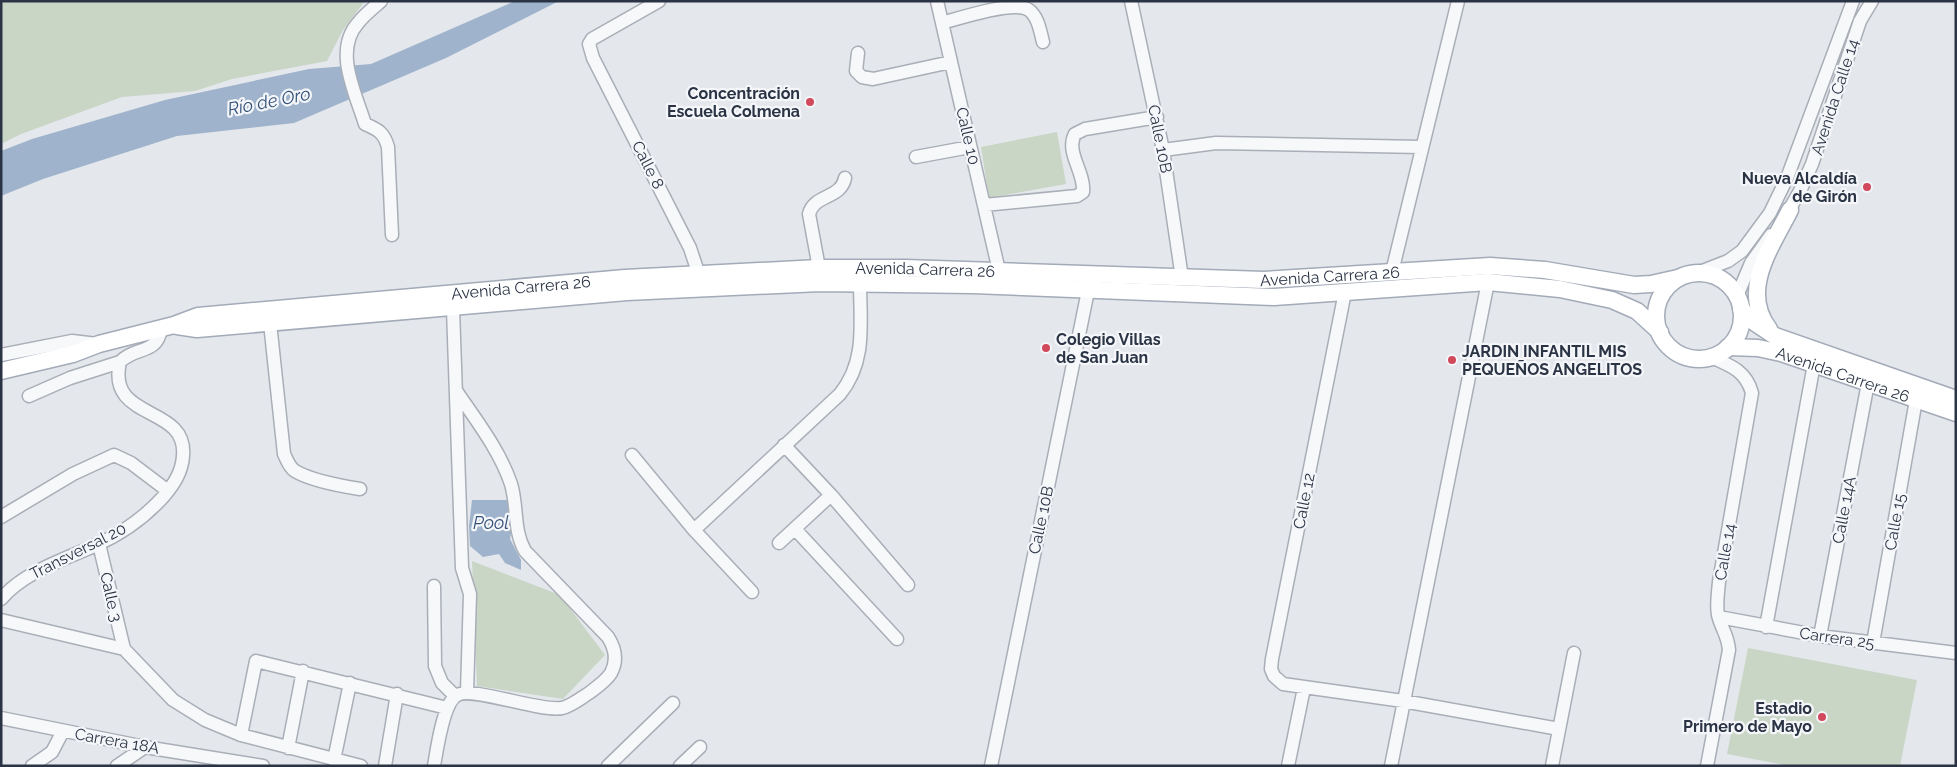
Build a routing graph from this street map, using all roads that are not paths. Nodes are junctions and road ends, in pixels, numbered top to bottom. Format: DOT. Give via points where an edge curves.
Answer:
graph roads {
  1 [pos="381,1"];
  2 [pos="659,1"];
  3 [pos="937,1"];
  4 [pos="1131,1"];
  5 [pos="1458,1"];
  6 [pos="1853,1"];
  7 [pos="1872,1"];
  8 [pos="942,23"];
  9 [pos="1043,42"];
  10 [pos="858,53"];
  11 [pos="951,62"];
  12 [pos="1157,117"];
  13 [pos="970,146"];
  14 [pos="1421,147"];
  15 [pos="1163,150"];
  16 [pos="916,157"];
  17 [pos="845,178"];
  18 [pos="984,205"];
  19 [pos="1790,210"];
  20 [pos="392,235"];
  21 [pos="819,268"];
  22 [pos="999,271"];
  23 [pos="1392,272"];
  24 [pos="1697,273"];
  25 [pos="1182,278"];
  26 [pos="1678,278"];
  27 [pos="701,280"];
  28 [pos="860,282"];
  29 [pos="1488,282"];
  30 [pos="1090,283"];
  31 [pos="1345,292"];
  32 [pos="1739,302"];
  33 [pos="453,308"];
  34 [pos="270,323"];
  35 [pos="167,327"];
  36 [pos="1660,332"];
  37 [pos="1775,336"];
  38 [pos="99,344"];
  39 [pos="1728,347"];
  40 [pos="1,349"];
  41 [pos="26,350"];
  42 [pos="1,355"];
  43 [pos="1711,357"];
  44 [pos="120,362"];
  45 [pos="1814,364"];
  46 [pos="1,370"];
  47 [pos="1868,383"];
  48 [pos="457,392"];
  49 [pos="29,396"];
  50 [pos="1956,399"];
  51 [pos="1916,400"];
  52 [pos="1956,413"];
  53 [pos="784,445"];
  54 [pos="632,455"];
  55 [pos="360,489"];
  56 [pos="168,491"];
  57 [pos="831,495"];
  58 [pos="1,517"];
  59 [pos="795,529"];
  60 [pos="694,530"];
  61 [pos="779,542"];
  62 [pos="99,544"];
  63 [pos="434,586"];
  64 [pos="908,586"];
  65 [pos="752,592"];
  66 [pos="1,599"];
  67 [pos="1719,618"];
  68 [pos="1,620"];
  69 [pos="1766,627"];
  70 [pos="1820,636"];
  71 [pos="897,639"];
  72 [pos="1873,643"];
  73 [pos="124,649"];
  74 [pos="1574,653"];
  75 [pos="1956,653"];
  76 [pos="303,672"];
  77 [pos="350,683"];
  78 [pos="1304,688"];
  79 [pos="397,694"];
  80 [pos="461,694"];
  81 [pos="1403,701"];
  82 [pos="673,703"];
  83 [pos="447,708"];
  84 [pos="1,718"];
  85 [pos="1559,729"];
  86 [pos="62,731"];
  87 [pos="241,735"];
  88 [pos="145,747"];
  89 [pos="700,747"];
  90 [pos="288,748"];
  91 [pos="206,756"];
  92 [pos="334,760"];
  93 [pos="32,766"];
  94 [pos="117,766"];
  95 [pos="193,766"];
  96 [pos="263,766"];
  97 [pos="361,766"];
  98 [pos="385,766"];
  99 [pos="434,766"];
  100 [pos="608,766"];
  101 [pos="680,766"];
  102 [pos="991,766"];
  103 [pos="1288,766"];
  104 [pos="1391,766"];
  105 [pos="1552,766"];
  106 [pos="1707,766"];
  1 -- 20 [label="street" via="356,24 346,59 365,124 378,129 388,147"];
  2 -- 27 [label="street, Calle 8" via="592,39 589,44 593,58 690,248"];
  3 -- 8 [label="street, Calle 10"];
  4 -- 12 [label="street, Calle 10B"];
  5 -- 14 [label="street"];
  6 -- 24 [label="street, Avenida Calle 14" via="1787,178 1770,213 1742,251 1728,261"];
  7 -- 19 [label="street, Avenida Calle 14" via="1860,21 1812,164"];
  8 -- 9 [label="street" via="1006,6 1020,6 1029,9 1037,20"];
  8 -- 11 [label="street, Calle 10"];
  10 -- 11 [label="street" via="856,71 862,77 873,79"];
  11 -- 13 [label="street, Calle 10"];
  12 -- 15 [label="street, Calle 10B"];
  12 -- 18 [label="street" via="1085,129 1075,134 1071,144 1084,185 1083,192 1077,196"];
  13 -- 16 [label="street"];
  13 -- 18 [label="street, Calle 10"];
  14 -- 15 [label="street" via="1216,143"];
  14 -- 23 [label="street"];
  15 -- 25 [label="street, Calle 10B"];
  17 -- 21 [label="street" via="838,191 811,206 809,214"];
  18 -- 22 [label="street, Calle 10"];
  19 -- 32 [label="street, Avenida Calle 14" via="1751,263"];
  19 -- 37 [label="main road" via="1756,284 1758,310"];
  21 -- 22 [label="main road, Avenida Carrera 26"];
  21 -- 27 [label="main road, Avenida Carrera 26"];
  22 -- 30 [label="main road, Avenida Carrera 26"];
  23 -- 25 [label="main road, Avenida Carrera 26" via="1271,280"];
  23 -- 26 [label="main road, Avenida Carrera 26" via="1490,266 1545,270 1634,285"];
  24 -- 26 [label="main road"];
  24 -- 32 [label="main road" via="1716,276 1724,281"];
  25 -- 30 [label="main road, Avenida Carrera 26"];
  26 -- 36 [label="main road" via="1663,292 1658,302 1656,312"];
  27 -- 28 [label="main road, Avenida Carrera 26"];
  27 -- 33 [label="main road, Avenida Carrera 26"];
  27 -- 35 [label="main road, Avenida Carrera 26" via="198,316"];
  28 -- 30 [label="main road, Avenida Carrera 26"];
  28 -- 53 [label="street" via="860,346 858,365 851,381"];
  29 -- 31 [label="main road, Avenida Carrera 26"];
  29 -- 36 [label="main road, Avenida Carrera 26" via="1612,300 1637,311"];
  29 -- 81 [label="street"];
  30 -- 31 [label="main road, Avenida Carrera 26" via="1274,297"];
  30 -- 102 [label="street, Calle 10B"];
  31 -- 78 [label="street, Calle 12" via="1272,659 1274,676 1283,684"];
  32 -- 37 [label="main road, Avenida Carrera 26" via="1751,320"];
  32 -- 39 [label="main road" via="1739,329"];
  33 -- 34 [label="main road, Avenida Carrera 26"];
  33 -- 48 [label="street"];
  34 -- 35 [label="main road, Avenida Carrera 26" via="197,329"];
  34 -- 55 [label="street" via="284,454 288,464 294,471 335,485"];
  35 -- 38 [label="main road, Avenida Carrera 26"];
  35 -- 44 [label="street" via="154,345"];
  36 -- 43 [label="main road" via="1672,349 1680,354 1695,358"];
  37 -- 50 [label="main road, Avenida Carrera 26"];
  38 -- 41 [label="street" via="72,341"];
  38 -- 46 [label="main road, Avenida Carrera 26" via="73,354"];
  39 -- 43 [label="main road"];
  39 -- 45 [label="main road, Avenida Carrera 26" via="1770,350"];
  40 -- 41 [label="street"];
  41 -- 42 [label="street"];
  43 -- 67 [label="street, Calle 14" via="1740,371 1749,382 1752,393 1719,582"];
  44 -- 49 [label="street" via="70,378"];
  44 -- 56 [label="street, Transversal 20" via="118,383 124,397 171,425 183,441 181,469"];
  45 -- 47 [label="main road, Avenida Carrera 26"];
  45 -- 69 [label="street"];
  47 -- 51 [label="main road, Avenida Carrera 26"];
  47 -- 70 [label="street, Calle 14A"];
  48 -- 80 [label="street" via="462,568 470,594"];
  48 -- 80 [label="street" via="505,469 525,551 608,637 615,656 608,678 563,708"];
  51 -- 52 [label="main road, Avenida Carrera 26"];
  51 -- 72 [label="street, Calle 15"];
  53 -- 57 [label="street"];
  53 -- 60 [label="street"];
  54 -- 60 [label="street"];
  56 -- 58 [label="street" via="131,463 114,455 73,474"];
  56 -- 62 [label="street, Transversal 20" via="133,524"];
  57 -- 59 [label="street"];
  57 -- 64 [label="street"];
  59 -- 61 [label="street"];
  59 -- 71 [label="street"];
  60 -- 65 [label="street"];
  62 -- 66 [label="street, Transversal 20" via="24,578"];
  62 -- 73 [label="street, Calle 3"];
  63 -- 80 [label="street" via="435,666 442,683"];
  67 -- 69 [label="street, Carrera 25"];
  67 -- 106 [label="street, Calle 14" via="1728,636 1729,650"];
  68 -- 73 [label="street"];
  69 -- 70 [label="street, Carrera 25"];
  70 -- 72 [label="street, Carrera 25"];
  72 -- 75 [label="street, Carrera 25"];
  73 -- 87 [label="street" via="172,700 191,713"];
  74 -- 85 [label="street"];
  76 -- 77 [label="street"];
  76 -- 87 [label="street" via="256,661"];
  76 -- 90 [label="street"];
  77 -- 79 [label="street"];
  77 -- 92 [label="street"];
  78 -- 81 [label="street, Calle 12"];
  78 -- 103 [label="street"];
  79 -- 83 [label="street"];
  79 -- 98 [label="street"];
  80 -- 83 [label="street"];
  81 -- 85 [label="street, Calle 12"];
  81 -- 104 [label="street"];
  82 -- 100 [label="street"];
  83 -- 99 [label="street"];
  84 -- 86 [label="street, Carrera 18A"];
  85 -- 105 [label="street"];
  86 -- 88 [label="street, Carrera 18A"];
  86 -- 93 [label="street" via="52,752"];
  87 -- 90 [label="street"];
  88 -- 91 [label="street, Carrera 18A"];
  88 -- 94 [label="street"];
  89 -- 101 [label="street"];
  90 -- 92 [label="street"];
  91 -- 95 [label="street"];
  91 -- 96 [label="street, Carrera 18A"];
  92 -- 97 [label="street"];
}
